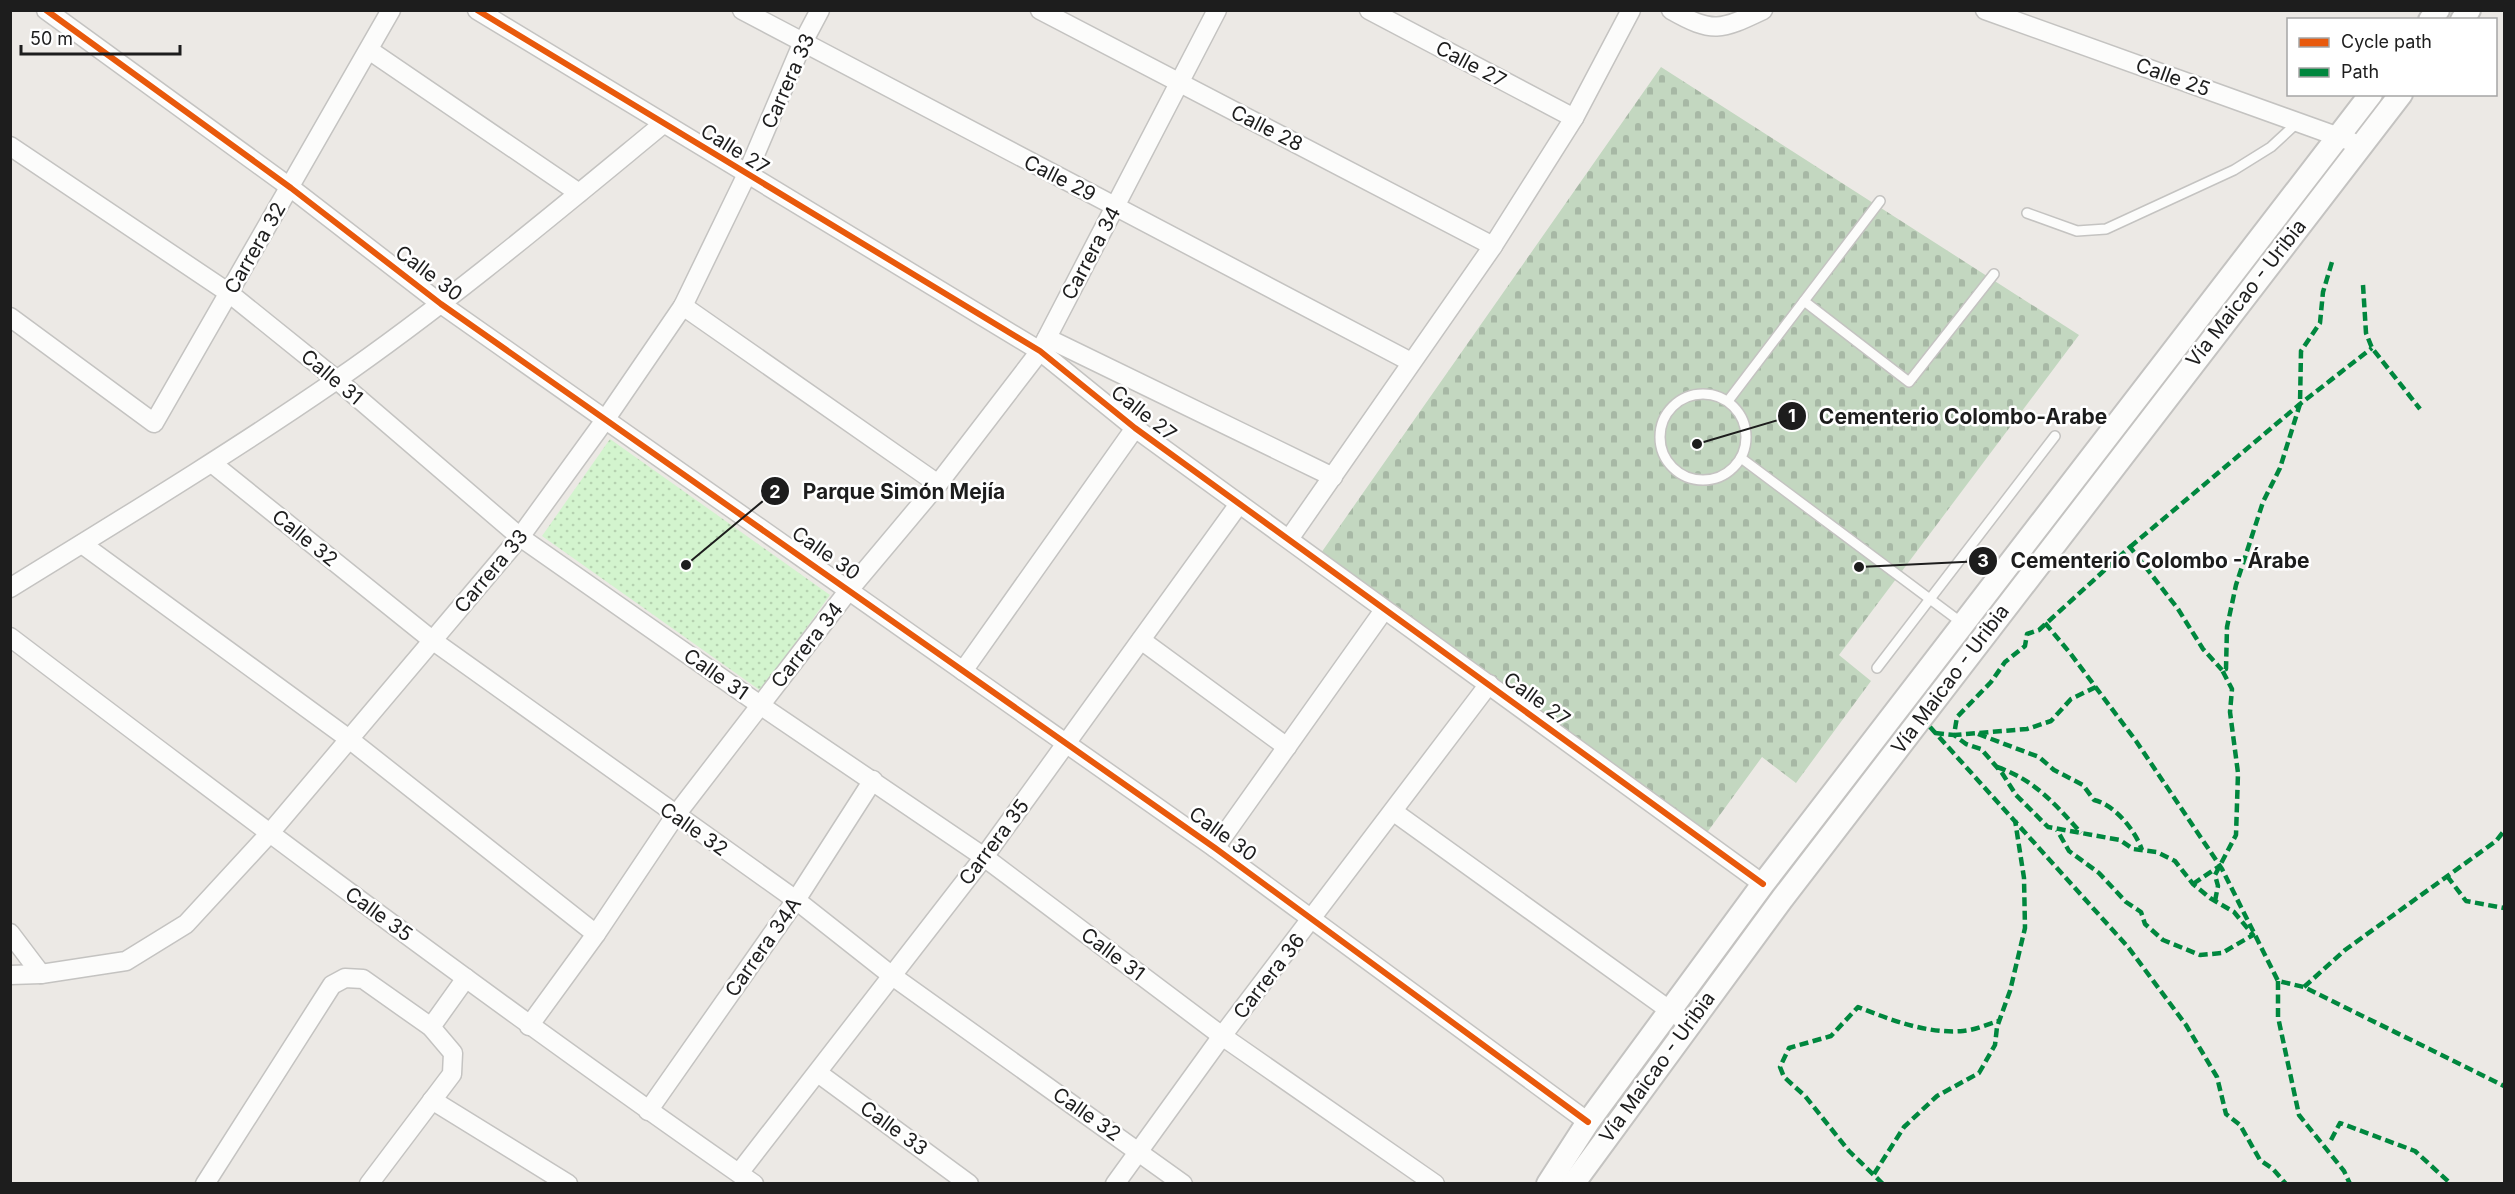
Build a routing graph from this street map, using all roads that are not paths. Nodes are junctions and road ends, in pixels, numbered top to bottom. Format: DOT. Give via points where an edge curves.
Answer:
graph roads {
  1 [pos="46,10"];
  2 [pos="391,10"];
  3 [pos="477,10"];
  4 [pos="742,10"];
  5 [pos="820,10"];
  6 [pos="1040,10"];
  7 [pos="1217,10"];
  8 [pos="1369,10"];
  9 [pos="1631,10"];
  10 [pos="1671,10"];
  11 [pos="1763,10"];
  12 [pos="1985,10"];
  13 [pos="802,44"];
  14 [pos="369,50"];
  15 [pos="1180,83"];
  16 [pos="2369,96"];
  17 [pos="2399,96"];
  18 [pos="1574,118"];
  19 [pos="2298,122"];
  20 [pos="663,124"];
  21 [pos="2338,136"];
  22 [pos="10,146"];
  23 [pos="2360,146"];
  24 [pos="747,176"];
  25 [pos="291,188"];
  26 [pos="579,193"];
  27 [pos="1880,201"];
  28 [pos="1115,206"];
  29 [pos="2027,213"];
  30 [pos="1493,246"];
  31 [pos="1994,274"];
  32 [pos="229,293"];
  33 [pos="1804,301"];
  34 [pos="441,303"];
  35 [pos="683,306"];
  36 [pos="10,317"];
  37 [pos="1043,344"];
  38 [pos="1411,362"];
  39 [pos="337,380"];
  40 [pos="1728,401"];
  41 [pos="605,420"];
  42 [pos="1135,428"];
  43 [pos="2055,436"];
  44 [pos="1741,458"];
  45 [pos="213,464"];
  46 [pos="1333,477"];
  47 [pos="938,484"];
  48 [pos="1239,504"];
  49 [pos="520,537"];
  50 [pos="1288,539"];
  51 [pos="82,544"];
  52 [pos="10,588"];
  53 [pos="849,590"];
  54 [pos="1929,600"];
  55 [pos="1384,610"];
  56 [pos="1972,631"];
  57 [pos="10,637"];
  58 [pos="432,640"];
  59 [pos="1141,640"];
  60 [pos="1877,668"];
  61 [pos="963,671"];
  62 [pos="1489,684"];
  63 [pos="760,705"];
  64 [pos="349,739"];
  65 [pos="1067,744"];
  66 [pos="1287,747"];
  67 [pos="873,780"];
  68 [pos="1394,812"];
  69 [pos="675,816"];
  70 [pos="269,834"];
  71 [pos="1215,848"];
  72 [pos="984,857"];
  73 [pos="1763,884"];
  74 [pos="796,900"];
  75 [pos="1312,921"];
  76 [pos="10,933"];
  77 [pos="596,934"];
  78 [pos="41,974"];
  79 [pos="10,975"];
  80 [pos="891,975"];
  81 [pos="466,978"];
  82 [pos="1679,1017"];
  83 [pos="530,1026"];
  84 [pos="431,1027"];
  85 [pos="1222,1036"];
  86 [pos="818,1073"];
  87 [pos="432,1100"];
  88 [pos="648,1111"];
  89 [pos="1588,1122"];
  90 [pos="1138,1150"];
  91 [pos="738,1173"];
  92 [pos="545,1178"];
  93 [pos="206,1183"];
  94 [pos="369,1184"];
  95 [pos="568,1184"];
  96 [pos="754,1184"];
  97 [pos="969,1184"];
  98 [pos="1115,1184"];
  99 [pos="1183,1184"];
  100 [pos="1435,1184"];
  101 [pos="1548,1184"];
  102 [pos="1573,1184"];
  1 -- 25 [label="street, Calle 30"];
  2 -- 14 [label="street, Carrera 32"];
  3 -- 20 [label="street, Calle 27"];
  4 -- 13 [label="street, Calle 29"];
  5 -- 13 [label="street, Carrera 33"];
  6 -- 15 [label="street, Calle 28"];
  7 -- 15 [label="street, Carrera 34"];
  8 -- 18 [label="street, Calle 27"];
  9 -- 18 [label="street"];
  10 -- 11 [label="street" via="1712,28 1730,26"];
  12 -- 19 [label="street, Calle 25"];
  13 -- 24 [label="street, Carrera 33"];
  13 -- 28 [label="street, Calle 29"];
  14 -- 25 [label="street, Carrera 32"];
  14 -- 26 [label="street"];
  15 -- 28 [label="street, Carrera 34"];
  15 -- 30 [label="street, Calle 28"];
  16 -- 21 [label="street, Vía Maicao - Uribia"];
  17 -- 23 [label="street, Vía Maicao - Uribia"];
  18 -- 30 [label="street"];
  19 -- 21 [label="street, Calle 25"];
  19 -- 29 [label="lane" via="2271,147 2234,171 2106,229 2077,231"];
  20 -- 24 [label="street, Calle 27"];
  20 -- 26 [label="street"];
  21 -- 23 [label="street, Calle 25"];
  21 -- 56 [label="street, Vía Maicao - Uribia"];
  22 -- 32 [label="street, Calle 31"];
  23 -- 56 [label="street, Vía Maicao - Uribia"];
  24 -- 35 [label="street, Carrera 33"];
  24 -- 37 [label="street, Calle 27"];
  25 -- 32 [label="street, Carrera 32"];
  25 -- 34 [label="street, Calle 30"];
  26 -- 34 [label="street"];
  27 -- 33 [label="lane"];
  28 -- 37 [label="street, Carrera 34"];
  28 -- 38 [label="street, Calle 29"];
  30 -- 38 [label="street"];
  31 -- 33 [label="lane" via="1909,382"];
  32 -- 36 [label="street, Carrera 32" via="154,423"];
  32 -- 39 [label="street, Calle 31"];
  33 -- 40 [label="lane"];
  34 -- 39 [label="street"];
  34 -- 41 [label="street, Calle 30"];
  35 -- 41 [label="street, Carrera 33"];
  35 -- 47 [label="street"];
  37 -- 42 [label="street, Calle 27"];
  37 -- 46 [label="street"];
  37 -- 47 [label="street, Carrera 34"];
  38 -- 46 [label="street"];
  39 -- 45 [label="street"];
  39 -- 49 [label="street, Calle 31"];
  40 -- 44 [label="lane" via="1743,419 1746,441"];
  40 -- 44 [label="lane" via="1708,394 1688,396 1679,402 1661,426 1661,447 1670,465 1697,479 1727,473"];
  41 -- 49 [label="street, Carrera 33"];
  41 -- 53 [label="street, Calle 30"];
  42 -- 48 [label="street, Calle 27"];
  42 -- 61 [label="street"];
  43 -- 54 [label="lane"];
  44 -- 54 [label="lane"];
  45 -- 51 [label="street"];
  45 -- 58 [label="street, Calle 32"];
  46 -- 50 [label="street"];
  47 -- 53 [label="street, Carrera 34"];
  48 -- 50 [label="street, Calle 27"];
  48 -- 59 [label="street, Carrera 35"];
  49 -- 58 [label="street, Carrera 33"];
  49 -- 63 [label="street, Calle 31"];
  50 -- 55 [label="street, Calle 27"];
  51 -- 52 [label="street"];
  51 -- 64 [label="street"];
  53 -- 61 [label="street, Calle 30"];
  53 -- 63 [label="street, Carrera 34"];
  54 -- 56 [label="lane"];
  54 -- 60 [label="lane"];
  55 -- 62 [label="street, Calle 27"];
  55 -- 66 [label="street"];
  56 -- 73 [label="street, Vía Maicao - Uribia"];
  56 -- 82 [label="street, Vía Maicao - Uribia"];
  57 -- 70 [label="street, Calle 35"];
  58 -- 64 [label="street, Carrera 33"];
  58 -- 69 [label="street, Calle 32"];
  59 -- 65 [label="street, Carrera 35"];
  59 -- 66 [label="street"];
  61 -- 65 [label="street, Calle 30"];
  62 -- 68 [label="street, Carrera 36"];
  62 -- 73 [label="street, Calle 27"];
  63 -- 67 [label="street, Calle 31"];
  63 -- 69 [label="street, Carrera 34"];
  64 -- 70 [label="street, Carrera 33"];
  64 -- 77 [label="street"];
  65 -- 71 [label="street, Calle 30"];
  65 -- 72 [label="street, Carrera 35"];
  66 -- 71 [label="street"];
  67 -- 72 [label="street, Calle 31"];
  67 -- 74 [label="street, Carrera 34A"];
  68 -- 75 [label="street, Carrera 36"];
  68 -- 82 [label="street"];
  69 -- 74 [label="street, Calle 32"];
  69 -- 77 [label="street, Carrera 34"];
  70 -- 78 [label="street, Carrera 33" via="186,924 136,955 126,961"];
  70 -- 81 [label="street, Calle 35"];
  71 -- 75 [label="street, Calle 30"];
  72 -- 80 [label="street, Carrera 35"];
  72 -- 85 [label="street, Calle 31"];
  73 -- 82 [label="street, Vía Maicao - Uribia"];
  74 -- 80 [label="street, Calle 32"];
  74 -- 88 [label="street, Carrera 34A"];
  75 -- 85 [label="street, Carrera 36"];
  75 -- 89 [label="street, Calle 30"];
  76 -- 78 [label="street"];
  77 -- 83 [label="street, Carrera 34"];
  78 -- 79 [label="street, Carrera 33"];
  80 -- 86 [label="street, Carrera 35"];
  80 -- 90 [label="street, Calle 32"];
  81 -- 83 [label="street, Calle 35"];
  81 -- 84 [label="street"];
  82 -- 89 [label="street, Vía Maicao - Uribia"];
  82 -- 102 [label="street, Vía Maicao - Uribia"];
  83 -- 88 [label="street, Calle 35"];
  84 -- 87 [label="street" via="453,1053 452,1074"];
  84 -- 93 [label="street" via="363,979 345,978 332,985"];
  85 -- 90 [label="street, Carrera 36"];
  85 -- 100 [label="street, Calle 31"];
  86 -- 91 [label="street, Carrera 35"];
  86 -- 97 [label="street, Calle 33"];
  87 -- 92 [label="street"];
  87 -- 94 [label="street"];
  88 -- 91 [label="street, Calle 35"];
  89 -- 101 [label="street, Vía Maicao - Uribia"];
  90 -- 98 [label="street, Carrera 36"];
  90 -- 99 [label="street, Calle 32"];
  91 -- 96 [label="street, Calle 35"];
  92 -- 95 [label="street"];
}
